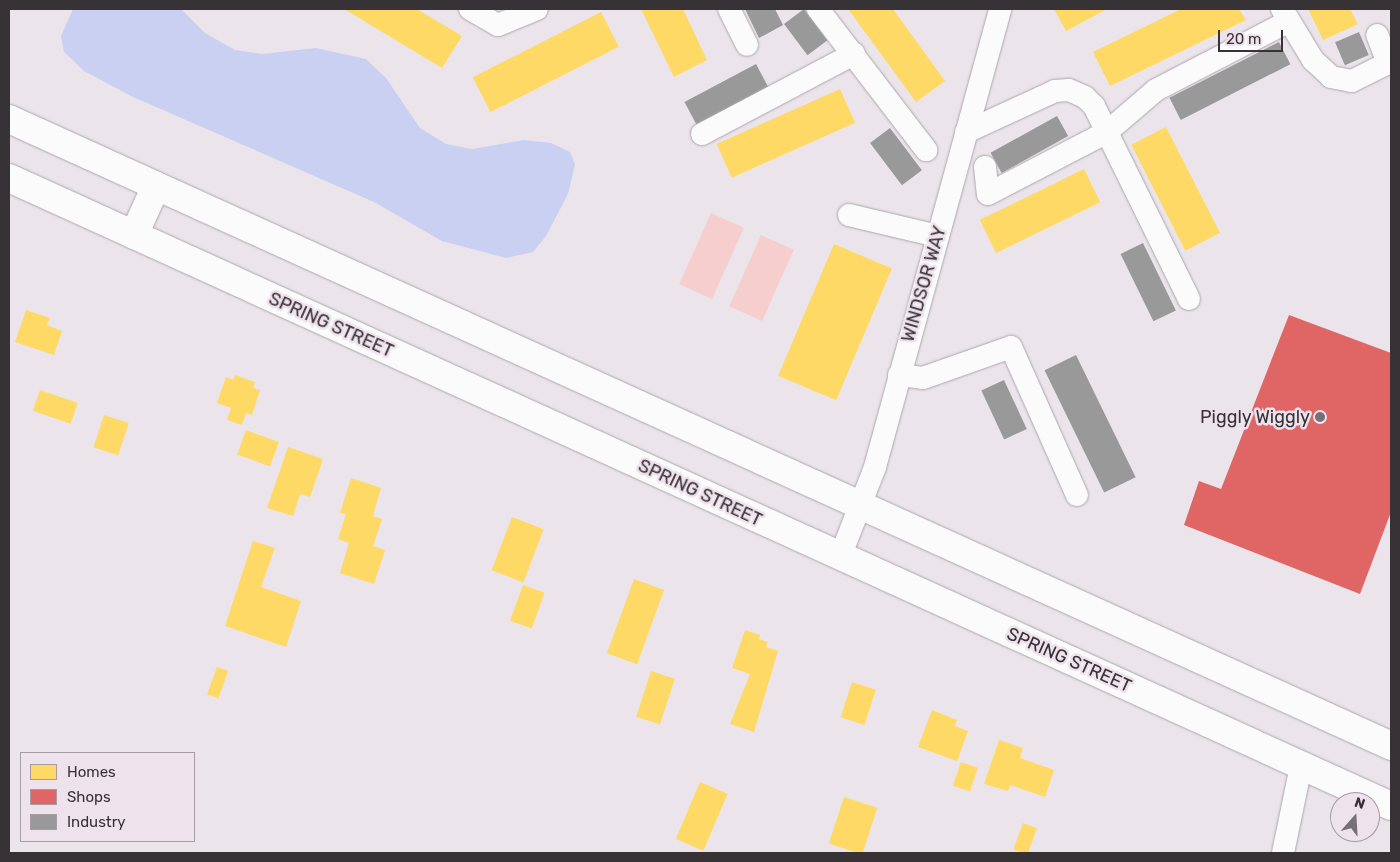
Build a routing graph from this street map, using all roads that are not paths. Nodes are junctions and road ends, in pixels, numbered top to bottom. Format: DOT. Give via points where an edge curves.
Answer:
graph roads {
  1 [pos="470,9"];
  2 [pos="537,9"];
  3 [pos="729,9"];
  4 [pos="818,9"];
  5 [pos="1000,9"];
  6 [pos="1285,15"];
  7 [pos="1377,35"];
  8 [pos="747,45"];
  9 [pos="854,54"];
  10 [pos="9,118"];
  11 [pos="966,132"];
  12 [pos="1107,132"];
  13 [pos="702,134"];
  14 [pos="926,150"];
  15 [pos="986,167"];
  16 [pos="9,178"];
  17 [pos="156,186"];
  18 [pos="849,215"];
  19 [pos="134,235"];
  20 [pos="938,236"];
  21 [pos="1189,298"];
  22 [pos="899,375"];
  23 [pos="1077,495"];
  24 [pos="860,507"];
  25 [pos="840,557"];
  26 [pos="1391,746"];
  27 [pos="1301,766"];
  28 [pos="1391,806"];
  29 [pos="1283,853"];
  1 -- 2 [label="street" via="498,25"];
  3 -- 8 [label="street"];
  4 -- 9 [label="street"];
  5 -- 11 [label="street, WINDSOR WAY"];
  6 -- 7 [label="street" via="1313,60 1331,77 1352,80 1388,62"];
  6 -- 12 [label="street" via="1156,90"];
  9 -- 13 [label="street"];
  9 -- 14 [label="street"];
  10 -- 17 [label="main road"];
  11 -- 12 [label="street" via="1055,91 1069,90 1086,97"];
  11 -- 20 [label="street, WINDSOR WAY"];
  12 -- 15 [label="street" via="988,194"];
  12 -- 21 [label="street"];
  16 -- 19 [label="main road, SPRING STREET"];
  17 -- 19 [label="main road"];
  17 -- 24 [label="main road"];
  18 -- 20 [label="street"];
  19 -- 25 [label="main road, SPRING STREET"];
  20 -- 22 [label="street, WINDSOR WAY"];
  22 -- 23 [label="street" via="924,378 1011,347"];
  22 -- 24 [label="street, WINDSOR WAY" via="875,467"];
  24 -- 25 [label="street, WINDSOR WAY"];
  24 -- 26 [label="main road"];
  25 -- 27 [label="main road, SPRING STREET"];
  27 -- 28 [label="main road, SPRING STREET"];
  27 -- 29 [label="street"];
}
